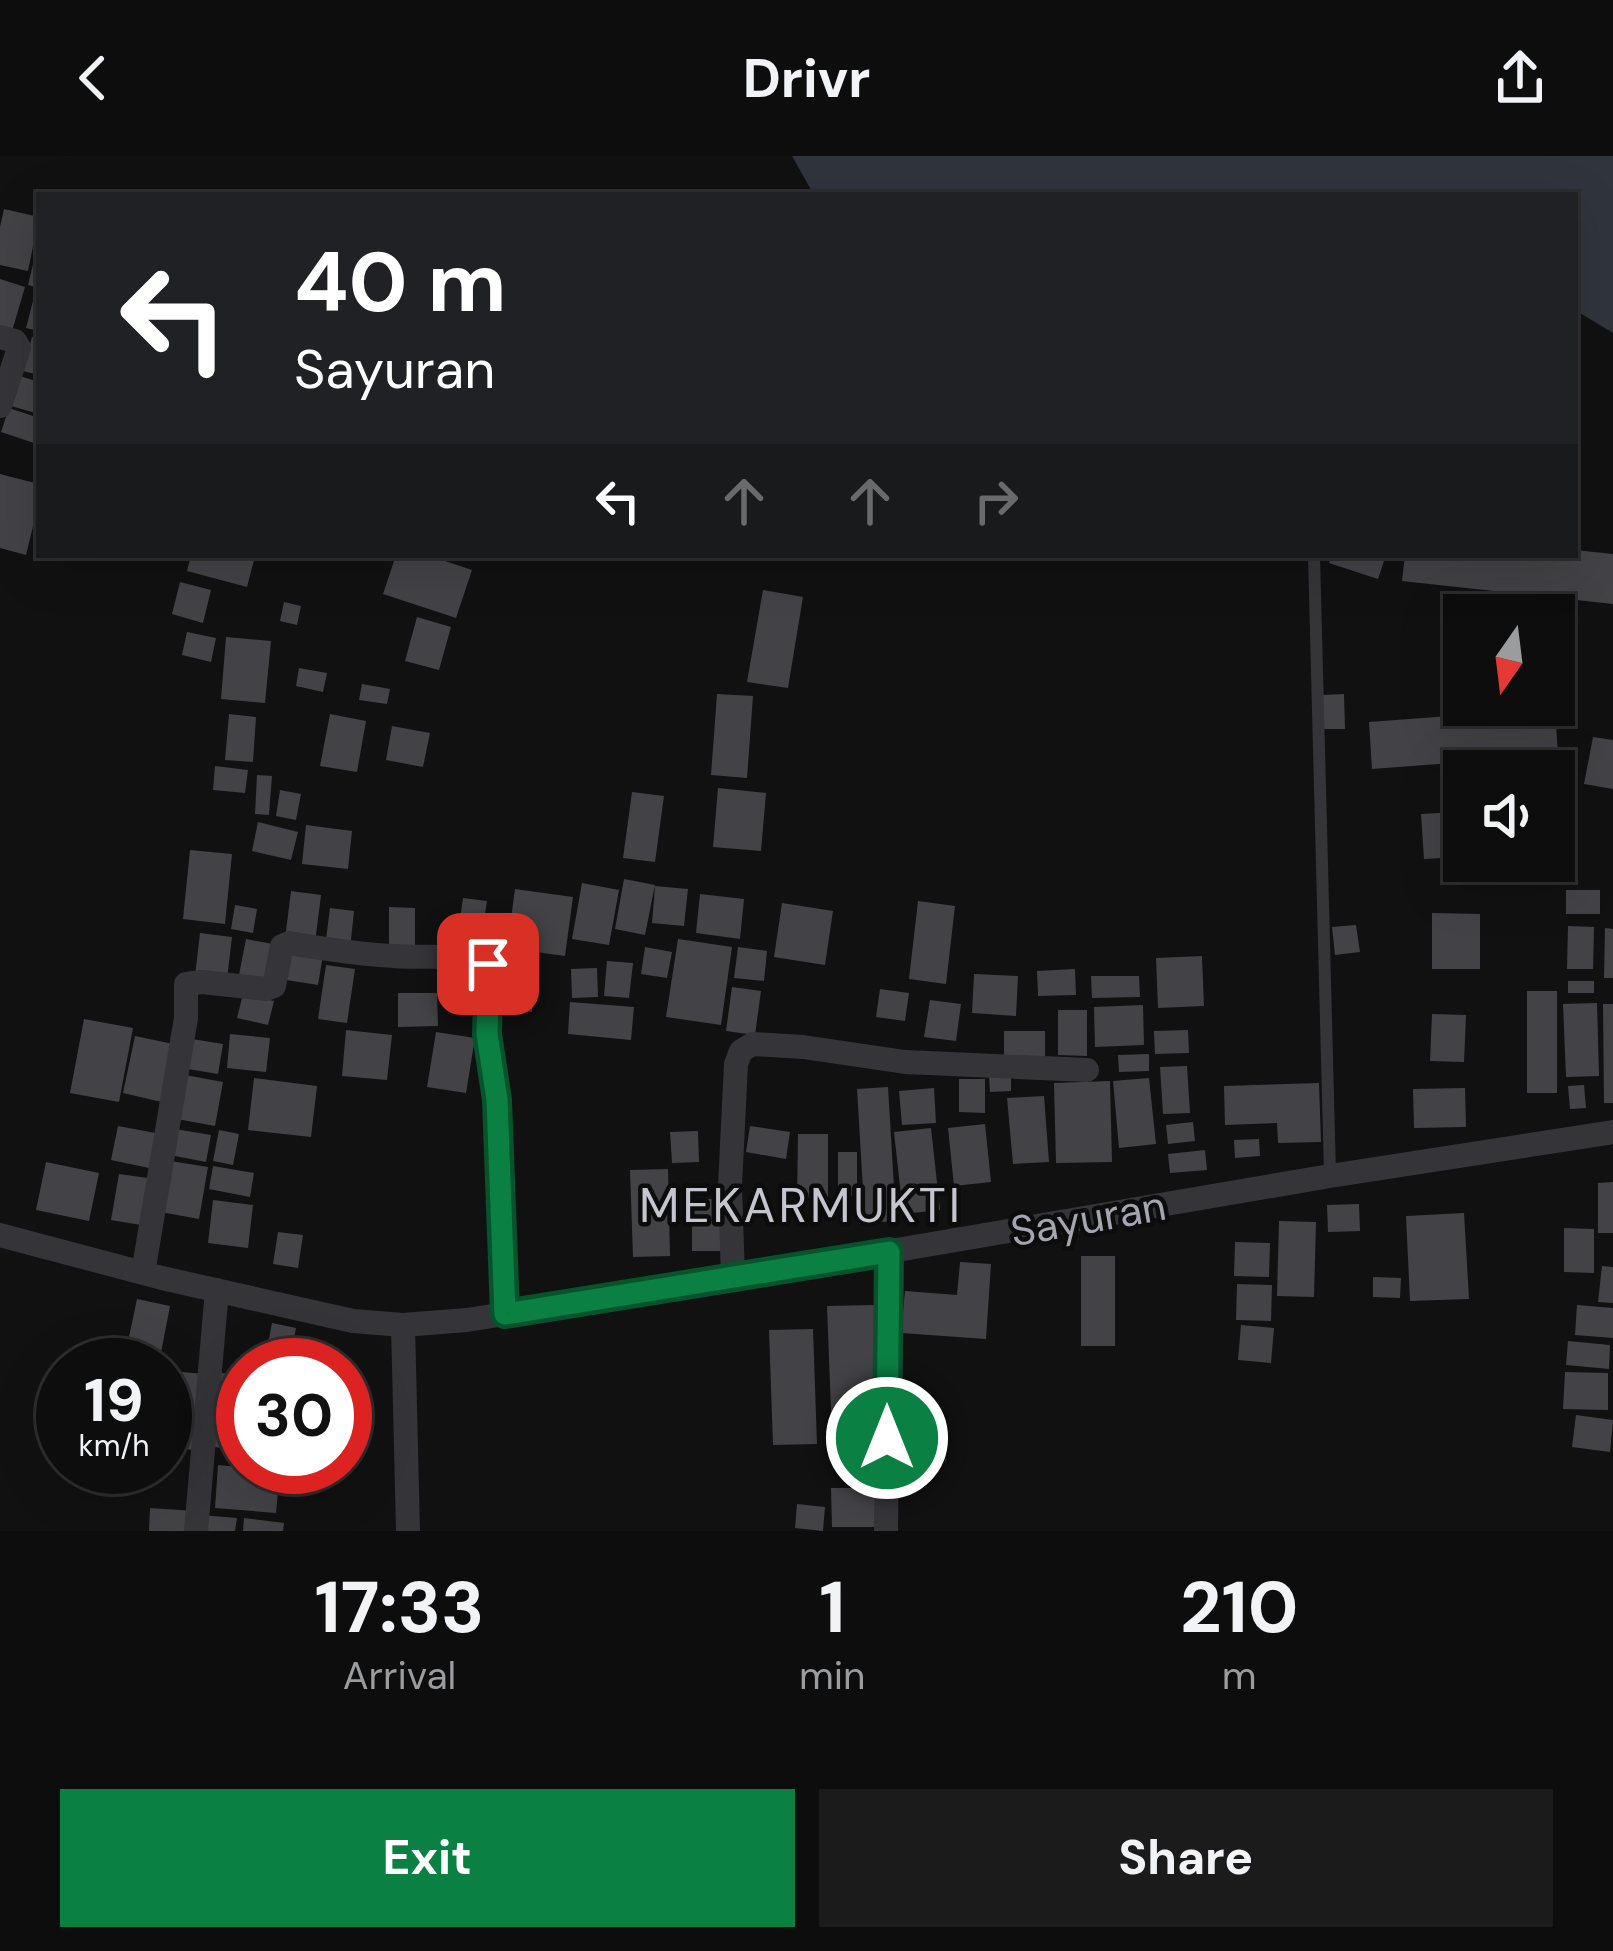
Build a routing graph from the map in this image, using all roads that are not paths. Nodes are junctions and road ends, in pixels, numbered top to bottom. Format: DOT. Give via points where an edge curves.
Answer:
graph roads {
  1 [pos="0,337"];
  2 [pos="0,406"];
  3 [pos="1314,558"];
  4 [pos="1087,1070"];
  5 [pos="1613,1132"];
  6 [pos="1330,1177"];
  7 [pos="0,1235"];
  8 [pos="889,1252"];
  9 [pos="143,1273"];
  10 [pos="733,1279"];
  11 [pos="217,1290"];
  12 [pos="505,1314"];
  13 [pos="403,1325"];
  14 [pos="196,1531"];
  15 [pos="408,1531"];
  16 [pos="886,1531"];
  1 -- 2 [label="street" via="19,348"];
  3 -- 6 [label="lane"];
  4 -- 10 [label="street" via="905,1062 753,1044 741,1051 730,1186"];
  5 -- 6 [label="street, Sayuran"];
  6 -- 8 [label="street, Sayuran"];
  7 -- 9 [label="street, Sayuran"];
  8 -- 10 [label="street, Sayuran"];
  8 -- 16 [label="street"];
  9 -- 11 [label="street, Sayuran"];
  9 -- 12 [label="street" via="186,984 274,986 289,944 443,955 488,964 493,974 487,1034"];
  10 -- 12 [label="street, Sayuran"];
  11 -- 13 [label="street, Sayuran"];
  11 -- 14 [label="street"];
  12 -- 13 [label="street, Sayuran"];
  13 -- 15 [label="street"];
}
